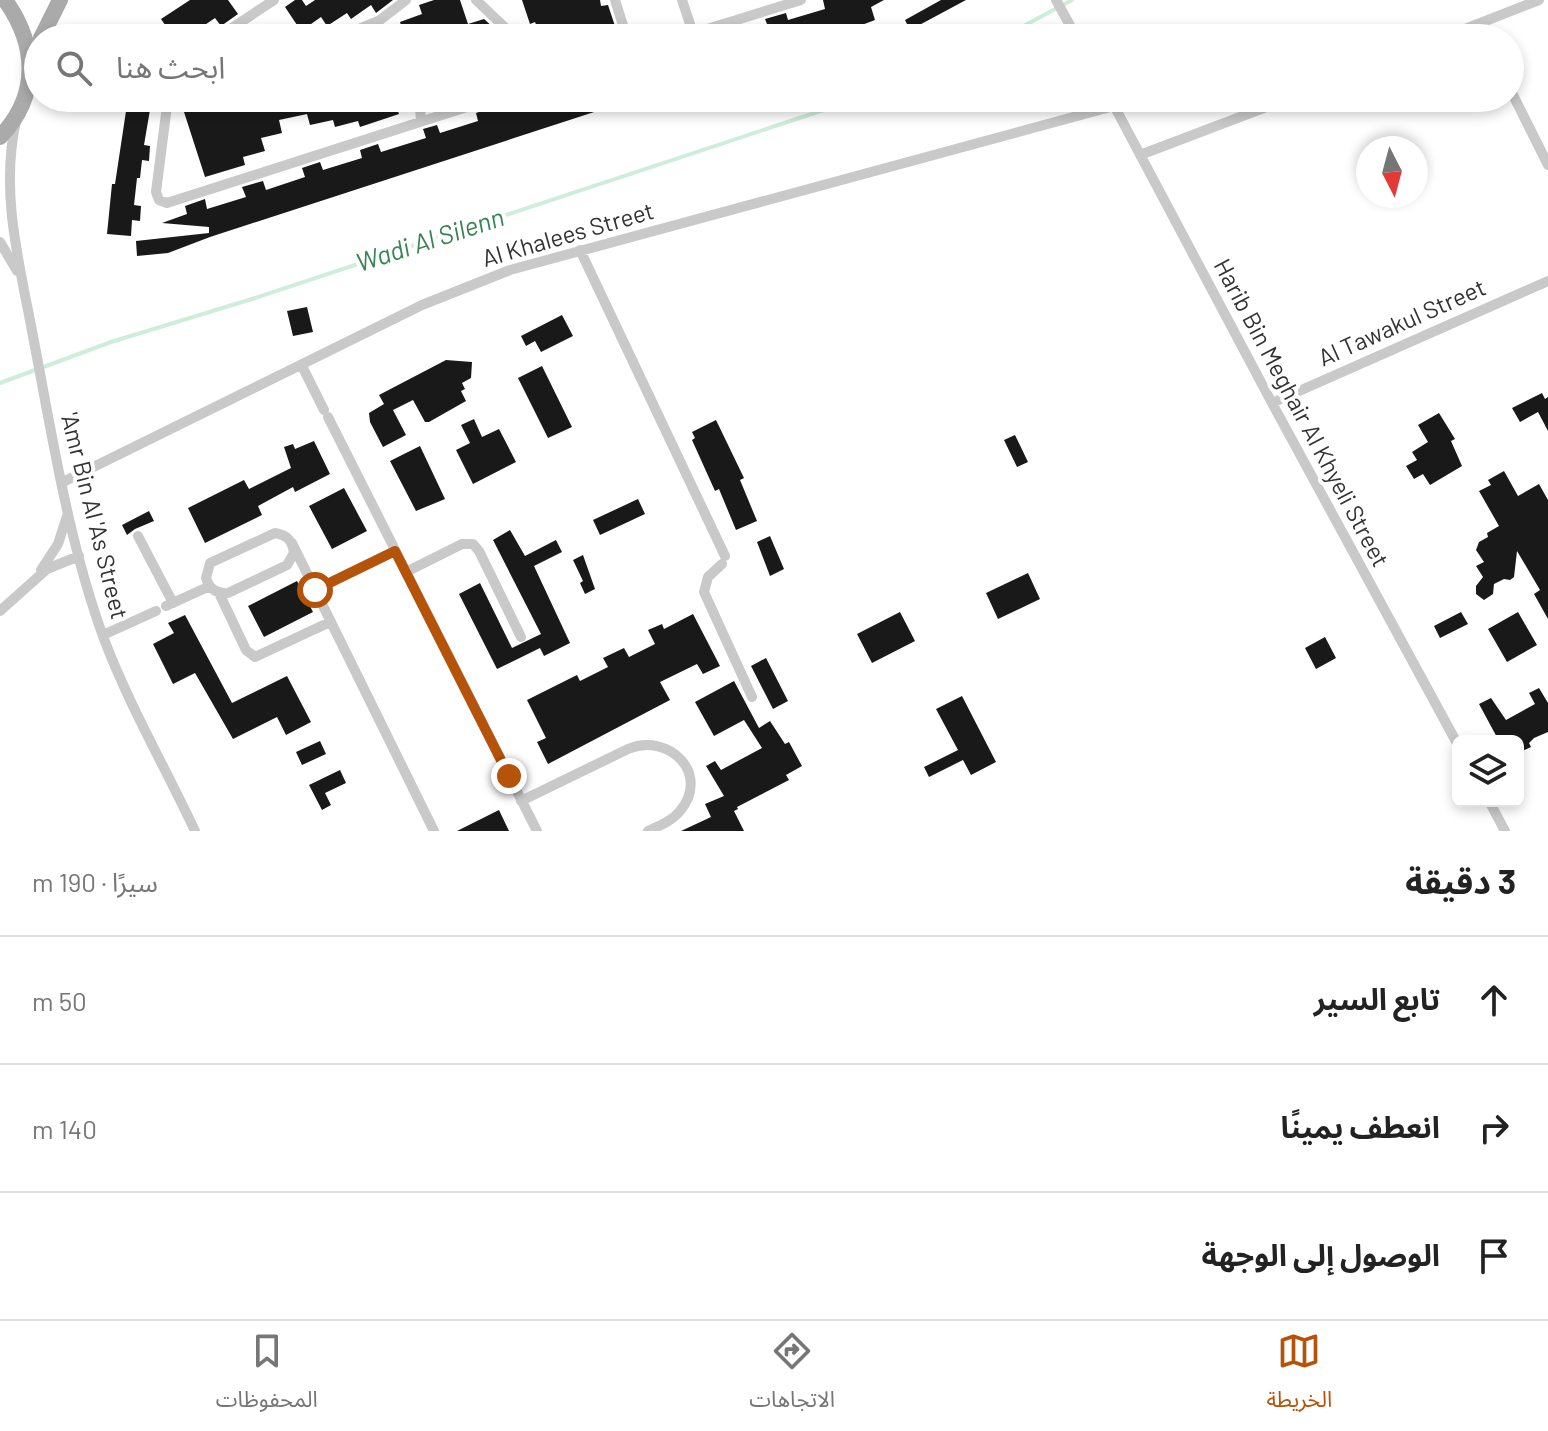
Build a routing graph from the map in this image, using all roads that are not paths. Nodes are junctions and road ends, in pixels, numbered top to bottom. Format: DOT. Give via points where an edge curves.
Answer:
graph roads {
  1 [pos="5,0"];
  2 [pos="60,0"];
  3 [pos="274,0"];
  4 [pos="406,0"];
  5 [pos="476,0"];
  6 [pos="615,0"];
  7 [pos="682,0"];
  8 [pos="801,0"];
  9 [pos="1056,0"];
  10 [pos="1539,0"];
  11 [pos="787,3"];
  12 [pos="48,24"];
  13 [pos="239,24"];
  14 [pos="370,24"];
  15 [pos="501,24"];
  16 [pos="623,24"];
  17 [pos="690,24"];
  18 [pos="721,24"];
  19 [pos="1069,24"];
  20 [pos="1477,24"];
  21 [pos="24,34"];
  22 [pos="24,95"];
  23 [pos="18,112"];
  24 [pos="166,112"];
  25 [pos="420,112"];
  26 [pos="450,112"];
  27 [pos="1076,112"];
  28 [pos="1117,112"];
  29 [pos="1253,112"];
  30 [pos="1522,112"];
  31 [pos="421,121"];
  32 [pos="0,137"];
  33 [pos="1140,155"];
  34 [pos="1548,165"];
  35 [pos="0,242"];
  36 [pos="580,250"];
  37 [pos="1548,281"];
  38 [pos="24,288"];
  39 [pos="302,366"];
  40 [pos="1272,403"];
  41 [pos="63,482"];
  42 [pos="68,511"];
  43 [pos="138,536"];
  44 [pos="292,543"];
  45 [pos="395,551"];
  46 [pos="79,556"];
  47 [pos="406,572"];
  48 [pos="29,583"];
  49 [pos="214,590"];
  50 [pos="315,590"];
  51 [pos="165,607"];
  52 [pos="0,611"];
  53 [pos="330,622"];
  54 [pos="103,635"];
  55 [pos="521,637"];
  56 [pos="752,697"];
  57 [pos="1453,735"];
  58 [pos="521,801"];
  59 [pos="1492,807"];
  60 [pos="195,831"];
  61 [pos="434,831"];
  62 [pos="537,831"];
  63 [pos="648,831"];
  64 [pos="1505,831"];
  1 -- 21 [label="main road"];
  2 -- 12 [label="main road"];
  3 -- 13 [label="street"];
  4 -- 14 [label="street"];
  5 -- 15 [label="street"];
  6 -- 16 [label="street"];
  7 -- 17 [label="street"];
  8 -- 11 [label="street"];
  9 -- 19 [label="street"];
  10 -- 20 [label="street"];
  11 -- 18 [label="street"];
  22 -- 23 [label="main road"];
  23 -- 32 [label="main road"];
  23 -- 38 [label="street, 'Amr Bin Al 'As Street" via="9,185"];
  24 -- 31 [label="street" via="156,192 167,203"];
  25 -- 31 [label="street"];
  26 -- 31 [label="street"];
  27 -- 36 [label="street, Al Khalees Street"];
  28 -- 33 [label="street, Harib Bin Meghair Al Khyeli Street"];
  29 -- 33 [label="street"];
  30 -- 34 [label="street"];
  33 -- 40 [label="street, Harib Bin Meghair Al Khyeli Street"];
  35 -- 38 [label="street, 'Amr Bin Al 'As Street"];
  36 -- 39 [label="street, Al Khalees Street" via="510,270 422,305"];
  36 -- 56 [label="street" via="723,560 708,577 704,592"];
  37 -- 40 [label="street, Al Tawakul Street"];
  38 -- 41 [label="street, 'Amr Bin Al 'As Street"];
  39 -- 41 [label="street, Al Khalees Street"];
  39 -- 45 [label="street"];
  40 -- 57 [label="street, Harib Bin Meghair Al Khyeli Street"];
  41 -- 42 [label="street, 'Amr Bin Al 'As Street"];
  42 -- 46 [label="street, 'Amr Bin Al 'As Street"];
  42 -- 48 [label="street" via="58,544"];
  43 -- 51 [label="street"];
  44 -- 49 [label="street" via="294,553 287,565 228,593"];
  44 -- 49 [label="street" via="275,533 215,560 206,573"];
  44 -- 50 [label="street"];
  45 -- 47 [label="street"];
  45 -- 50 [label="street"];
  46 -- 48 [label="street"];
  46 -- 54 [label="street, 'Amr Bin Al 'As Street"];
  47 -- 55 [label="street" via="462,544 473,544"];
  47 -- 58 [label="street"];
  48 -- 52 [label="street"];
  49 -- 51 [label="street"];
  49 -- 53 [label="street" via="248,654 255,657"];
  50 -- 53 [label="street"];
  51 -- 54 [label="street"];
  53 -- 61 [label="street"];
  54 -- 60 [label="street, 'Amr Bin Al 'As Street"];
  58 -- 62 [label="street"];
  58 -- 63 [label="street" via="628,749 661,745 680,758 690,789 673,818"];
  59 -- 64 [label="street"];
}
